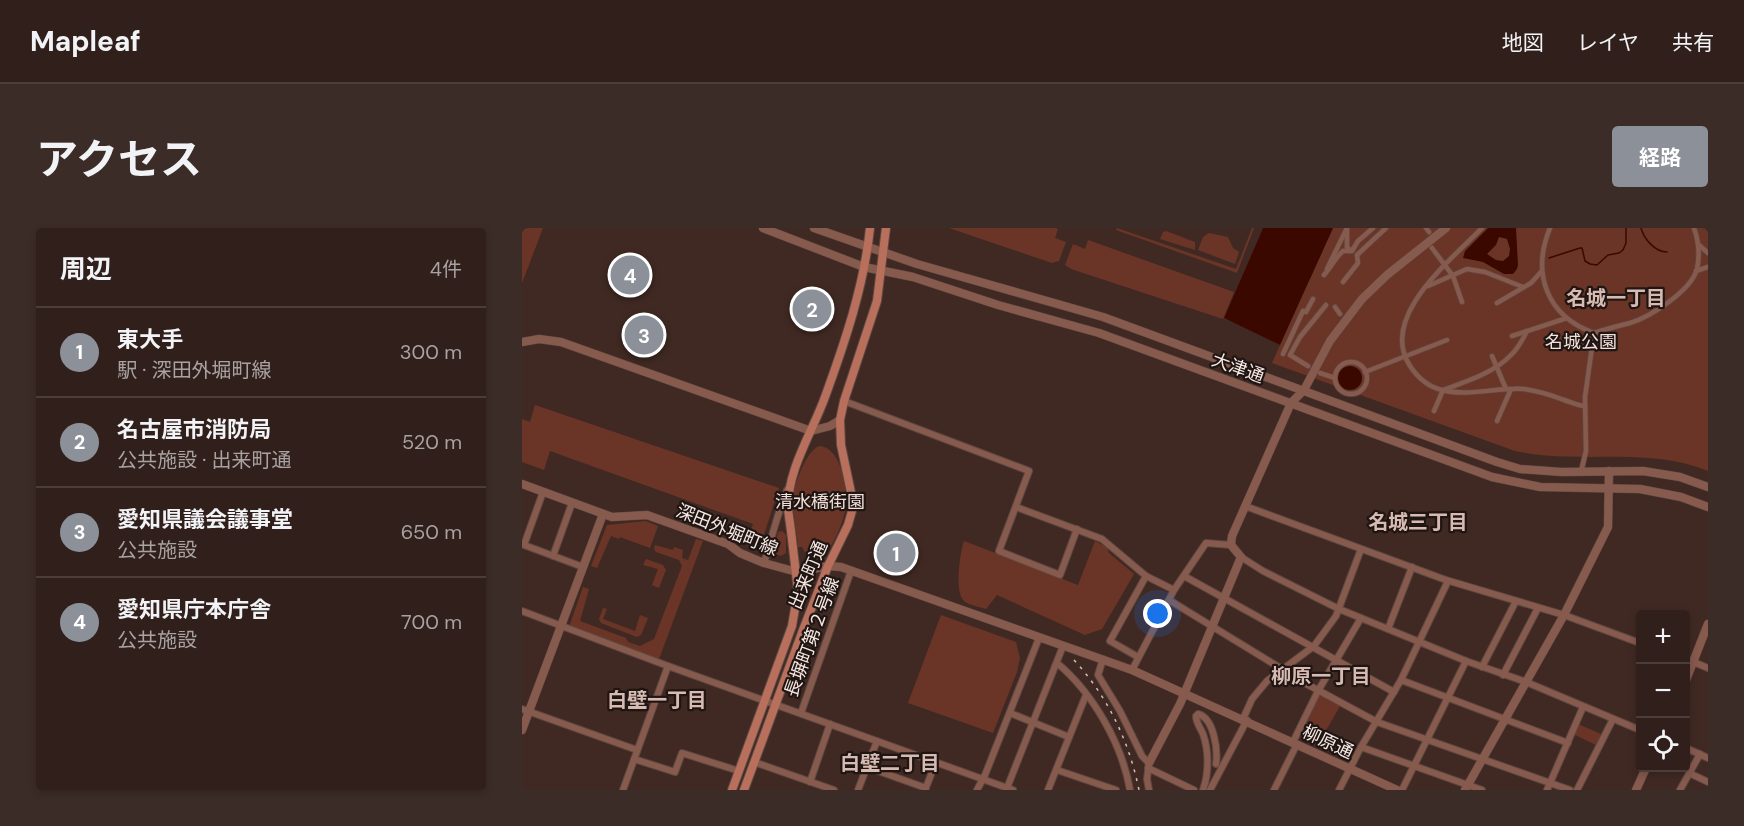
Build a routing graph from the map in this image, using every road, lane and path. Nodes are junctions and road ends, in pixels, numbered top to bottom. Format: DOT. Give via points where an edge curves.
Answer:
graph roads {
  1 [pos="763,228"];
  2 [pos="814,228"];
  3 [pos="870,228"];
  4 [pos="886,228"];
  5 [pos="1347,228"];
  6 [pos="1373,228"];
  7 [pos="1386,228"];
  8 [pos="1446,228"];
  9 [pos="1482,228"];
  10 [pos="1550,228"];
  11 [pos="1695,228"];
  12 [pos="1700,245"];
  13 [pos="868,248"];
  14 [pos="1432,248"];
  15 [pos="1352,251"];
  16 [pos="882,252"];
  17 [pos="1708,253"];
  18 [pos="1358,255"];
  19 [pos="1446,264"];
  20 [pos="864,267"];
  21 [pos="1708,267"];
  22 [pos="880,270"];
  23 [pos="1696,271"];
  24 [pos="1541,272"];
  25 [pos="1452,275"];
  26 [pos="1343,282"];
  27 [pos="1523,287"];
  28 [pos="1426,288"];
  29 [pos="1313,299"];
  30 [pos="1462,302"];
  31 [pos="1497,303"];
  32 [pos="1326,305"];
  33 [pos="1335,307"];
  34 [pos="1340,314"];
  35 [pos="1567,318"];
  36 [pos="1527,331"];
  37 [pos="1594,333"];
  38 [pos="1512,336"];
  39 [pos="1447,340"];
  40 [pos="522,342"];
  41 [pos="1277,353"];
  42 [pos="1283,354"];
  43 [pos="1290,355"];
  44 [pos="1492,356"];
  45 [pos="1404,357"];
  46 [pos="1308,366"];
  47 [pos="1497,366"];
  48 [pos="1365,372"];
  49 [pos="1320,373"];
  50 [pos="1335,378"];
  51 [pos="1508,389"];
  52 [pos="1304,390"];
  53 [pos="1443,390"];
  54 [pos="1358,392"];
  55 [pos="1355,398"];
  56 [pos="844,401"];
  57 [pos="1291,403"];
  58 [pos="1585,406"];
  59 [pos="1434,411"];
  60 [pos="840,420"];
  61 [pos="1497,421"];
  62 [pos="811,431"];
  63 [pos="1609,471"];
  64 [pos="1581,472"];
  65 [pos="522,484"];
  66 [pos="1708,486"];
  67 [pos="1609,488"];
  68 [pos="543,492"];
  69 [pos="572,503"];
  70 [pos="1245,506"];
  71 [pos="1016,507"];
  72 [pos="1708,507"];
  73 [pos="784,509"];
  74 [pos="603,514"];
  75 [pos="1077,529"];
  76 [pos="1231,545"];
  77 [pos="1361,549"];
  78 [pos="553,556"];
  79 [pos="1241,557"];
  80 [pos="764,563"];
  81 [pos="828,566"];
  82 [pos="584,567"];
  83 [pos="1412,567"];
  84 [pos="851,571"];
  85 [pos="797,572"];
  86 [pos="1146,576"];
  87 [pos="1184,576"];
  88 [pos="1448,580"];
  89 [pos="1174,590"];
  90 [pos="1224,598"];
  91 [pos="1169,600"];
  92 [pos="1516,601"];
  93 [pos="1539,608"];
  94 [pos="1339,609"];
  95 [pos="522,611"];
  96 [pos="1564,615"];
  97 [pos="1360,618"];
  98 [pos="1708,624"];
  99 [pos="561,626"];
  100 [pos="1212,626"];
  101 [pos="1388,629"];
  102 [pos="1039,638"];
  103 [pos="1636,641"];
  104 [pos="1419,642"];
  105 [pos="1063,646"];
  106 [pos="1314,646"];
  107 [pos="1138,657"];
  108 [pos="1103,659"];
  109 [pos="1336,660"];
  110 [pos="1690,661"];
  111 [pos="1466,662"];
  112 [pos="1057,663"];
  113 [pos="668,666"];
  114 [pos="1482,667"];
  115 [pos="1708,668"];
  116 [pos="1132,669"];
  117 [pos="1282,669"];
  118 [pos="1503,675"];
  119 [pos="1401,680"];
  120 [pos="1526,682"];
  121 [pos="1318,691"];
  122 [pos="1394,692"];
  123 [pos="1184,693"];
  124 [pos="1086,695"];
  125 [pos="1449,698"];
  126 [pos="764,701"];
  127 [pos="775,704"];
  128 [pos="1212,705"];
  129 [pos="1584,707"];
  130 [pos="525,710"];
  131 [pos="801,713"];
  132 [pos="1010,713"];
  133 [pos="1203,715"];
  134 [pos="1505,719"];
  135 [pos="1613,719"];
  136 [pos="1245,720"];
  137 [pos="1034,722"];
  138 [pos="1377,722"];
  139 [pos="830,724"];
  140 [pos="1636,728"];
  141 [pos="522,730"];
  142 [pos="1069,737"];
  143 [pos="878,741"];
  144 [pos="1427,741"];
  145 [pos="1295,743"];
  146 [pos="1568,743"];
  147 [pos="1361,747"];
  148 [pos="637,750"];
  149 [pos="1690,750"];
  150 [pos="1700,754"];
  151 [pos="1708,758"];
  152 [pos="634,759"];
  153 [pos="1482,760"];
  154 [pos="754,762"];
  155 [pos="936,762"];
  156 [pos="1208,765"];
  157 [pos="1220,765"];
  158 [pos="1149,766"];
  159 [pos="1414,766"];
  160 [pos="867,767"];
  161 [pos="1350,768"];
  162 [pos="1057,770"];
  163 [pos="739,771"];
  164 [pos="1644,772"];
  165 [pos="1689,773"];
  166 [pos="983,779"];
  167 [pos="810,782"];
  168 [pos="1708,782"];
  169 [pos="1549,787"];
  170 [pos="1466,788"];
  171 [pos="925,789"];
  172 [pos="1010,789"];
  173 [pos="623,790"];
  174 [pos="732,790"];
  175 [pos="744,790"];
  176 [pos="834,790"];
  177 [pos="858,790"];
  178 [pos="977,790"];
  179 [pos="1048,790"];
  180 [pos="1116,790"];
  181 [pos="1130,790"];
  182 [pos="1149,790"];
  183 [pos="1194,790"];
  184 [pos="1203,790"];
  185 [pos="1210,790"];
  186 [pos="1274,790"];
  187 [pos="1339,790"];
  188 [pos="1397,790"];
  189 [pos="1402,790"];
  190 [pos="1482,790"];
  191 [pos="1570,790"];
  192 [pos="1577,790"];
  193 [pos="1636,790"];
  194 [pos="1680,790"];
  1 -- 20 [label="street, 大津通"];
  2 -- 13 [label="street, 大津通"];
  3 -- 13 [label="main road, 出来町通"];
  4 -- 16 [label="main road, 出来町通"];
  5 -- 15 [label="street" via="1347,248"];
  5 -- 15 [label="street" via="1324,275 1343,251"];
  6 -- 15 [label="street"];
  7 -- 18 [label="street"];
  8 -- 52 [label="street" via="1362,299 1330,340"];
  9 -- 19 [label="street"];
  10 -- 24 [label="street" via="1542,252"];
  11 -- 12 [label="street"];
  12 -- 17 [label="street"];
  12 -- 23 [label="street"];
  13 -- 16 [label="street, 大津通"];
  13 -- 20 [label="main road, 出来町通"];
  14 -- 19 [label="street"];
  15 -- 18 [label="street"];
  16 -- 22 [label="main road, 出来町通"];
  16 -- 52 [label="street, 大津通" via="1103,317"];
  18 -- 26 [label="street" via="1358,262"];
  19 -- 25 [label="street"];
  19 -- 28 [label="street"];
  20 -- 22 [label="street, 大津通"];
  20 -- 62 [label="main road, 出来町通" via="858,298"];
  21 -- 23 [label="street"];
  22 -- 56 [label="main road, 出来町通" via="875,309"];
  22 -- 57 [label="street, 大津通" via="1099,333"];
  23 -- 37 [label="street" via="1683,289 1651,314"];
  24 -- 27 [label="street"];
  24 -- 35 [label="street" via="1551,299"];
  25 -- 27 [label="street" via="1474,269"];
  25 -- 28 [label="street"];
  25 -- 30 [label="street"];
  27 -- 31 [label="street"];
  28 -- 45 [label="street" via="1405,323 1401,345"];
  29 -- 42 [label="street" via="1303,311"];
  32 -- 43 [label="street"];
  33 -- 34 [label="street"];
  35 -- 36 [label="street"];
  35 -- 37 [label="street"];
  36 -- 38 [label="street"];
  36 -- 47 [label="street" via="1515,352"];
  37 -- 58 [label="street"];
  39 -- 45 [label="street"];
  40 -- 62 [label="street" via="561,342"];
  41 -- 42 [label="street"];
  42 -- 43 [label="street"];
  43 -- 46 [label="street"];
  44 -- 47 [label="street"];
  45 -- 48 [label="street"];
  45 -- 53 [label="street" via="1420,378"];
  47 -- 51 [label="street"];
  47 -- 53 [label="street"];
  48 -- 50 [label="street" via="1358,364 1347,362 1338,368"];
  48 -- 54 [label="street" via="1365,385"];
  49 -- 50 [label="street"];
  50 -- 54 [label="street" via="1341,391"];
  51 -- 53 [label="street" via="1465,393"];
  51 -- 58 [label="street" via="1537,392"];
  51 -- 61 [label="street"];
  52 -- 57 [label="street"];
  52 -- 64 [label="street, 大津通" via="1497,462 1541,471"];
  53 -- 59 [label="street"];
  54 -- 55 [label="street"];
  56 -- 60 [label="main road, 出来町通"];
  56 -- 71 [label="street" via="1029,471"];
  57 -- 67 [label="street, 大津通" via="1492,477 1540,487"];
  57 -- 70 [label="street"];
  58 -- 64 [label="street" via="1586,452"];
  60 -- 62 [label="street"];
  60 -- 81 [label="main road, 出来町通" via="852,511"];
  62 -- 73 [label="main road, 出来町通"];
  63 -- 64 [label="street, 大津通"];
  63 -- 66 [label="street, 大津通" via="1664,474"];
  63 -- 67 [label="street"];
  65 -- 68 [label="street, 深田外堀町線"];
  67 -- 72 [label="street, 大津通" via="1661,492"];
  67 -- 96 [label="street" via="1608,527"];
  68 -- 69 [label="street, 深田外堀町線"];
  68 -- 78 [label="street" via="524,545"];
  69 -- 74 [label="street, 深田外堀町線"];
  69 -- 78 [label="street"];
  70 -- 76 [label="street"];
  70 -- 77 [label="street"];
  71 -- 75 [label="street"];
  71 -- 75 [label="street" via="999,551 1060,574"];
  73 -- 80 [label="street, bridge"];
  73 -- 85 [label="main road, 出来町通, bridge"];
  74 -- 80 [label="street, 深田外堀町線" via="647,515 728,544"];
  74 -- 82 [label="street"];
  75 -- 86 [label="street" via="1102,539"];
  76 -- 79 [label="street"];
  76 -- 87 [label="street" via="1206,543"];
  77 -- 83 [label="street"];
  77 -- 94 [label="street"];
  78 -- 82 [label="street"];
  79 -- 90 [label="street"];
  79 -- 94 [label="street"];
  80 -- 85 [label="street, 深田外堀町線"];
  81 -- 84 [label="street, 深田外堀町線"];
  81 -- 85 [label="street, 深田外堀町線"];
  81 -- 127 [label="main road, 出来町通"];
  82 -- 99 [label="street"];
  83 -- 88 [label="street"];
  83 -- 101 [label="street"];
  84 -- 102 [label="street, 深田外堀町線"];
  84 -- 131 [label="street, 長塀町第２号線"];
  85 -- 126 [label="main road, 出来町通" via="792,626"];
  86 -- 89 [label="street"];
  86 -- 107 [label="street" via="1110,641"];
  87 -- 89 [label="street"];
  87 -- 90 [label="street"];
  88 -- 92 [label="street"];
  88 -- 104 [label="street"];
  89 -- 91 [label="street"];
  90 -- 100 [label="street"];
  90 -- 106 [label="street"];
  91 -- 100 [label="street"];
  91 -- 107 [label="street"];
  92 -- 93 [label="street"];
  92 -- 114 [label="street"];
  93 -- 96 [label="street"];
  93 -- 118 [label="street"];
  94 -- 97 [label="street"];
  94 -- 106 [label="street"];
  95 -- 99 [label="street"];
  96 -- 103 [label="street"];
  96 -- 120 [label="street"];
  97 -- 101 [label="street"];
  97 -- 109 [label="street"];
  98 -- 110 [label="street"];
  99 -- 113 [label="street"];
  99 -- 130 [label="street"];
  100 -- 117 [label="street"];
  100 -- 123 [label="street"];
  101 -- 104 [label="street"];
  102 -- 105 [label="street, 深田外堀町線"];
  102 -- 132 [label="street"];
  104 -- 111 [label="street"];
  104 -- 119 [label="street"];
  105 -- 108 [label="street, 深田外堀町線"];
  105 -- 112 [label="street"];
  106 -- 109 [label="street"];
  106 -- 117 [label="street"];
  107 -- 116 [label="street"];
  108 -- 116 [label="street, 深田外堀町線"];
  108 -- 158 [label="street" via="1098,675"];
  109 -- 121 [label="street"];
  109 -- 122 [label="street"];
  110 -- 115 [label="street"];
  111 -- 114 [label="street"];
  111 -- 125 [label="street"];
  112 -- 124 [label="street"];
  112 -- 137 [label="street"];
  113 -- 126 [label="street"];
  113 -- 148 [label="street"];
  114 -- 118 [label="street"];
  116 -- 123 [label="street, 柳原通"];
  117 -- 121 [label="street"];
  117 -- 136 [label="street" via="1252,699"];
  118 -- 120 [label="street"];
  119 -- 122 [label="street"];
  119 -- 125 [label="street"];
  120 -- 129 [label="street"];
  120 -- 134 [label="street"];
  121 -- 138 [label="street"];
  121 -- 145 [label="street"];
  122 -- 138 [label="street"];
  123 -- 128 [label="street, 柳原通"];
  123 -- 158 [label="street"];
  124 -- 142 [label="street"];
  124 -- 181 [label="street" via="1114,742"];
  125 -- 134 [label="street"];
  125 -- 144 [label="street"];
  126 -- 127 [label="street"];
  126 -- 163 [label="main road, 出来町通"];
  127 -- 131 [label="street"];
  127 -- 154 [label="main road, 出来町通"];
  128 -- 133 [label="street"];
  128 -- 136 [label="street, 柳原通"];
  129 -- 135 [label="street"];
  129 -- 146 [label="street"];
  130 -- 141 [label="street"];
  130 -- 148 [label="street"];
  131 -- 139 [label="street"];
  132 -- 137 [label="street"];
  132 -- 166 [label="street"];
  133 -- 156 [label="street" via="1198,714 1196,720"];
  133 -- 157 [label="street" via="1212,731"];
  134 -- 146 [label="street"];
  134 -- 153 [label="street"];
  135 -- 140 [label="street"];
  135 -- 192 [label="street"];
  136 -- 145 [label="street, 柳原通"];
  136 -- 157 [label="street"];
  137 -- 142 [label="street"];
  137 -- 172 [label="street"];
  138 -- 144 [label="street"];
  138 -- 147 [label="street"];
  139 -- 143 [label="street"];
  139 -- 167 [label="street"];
  142 -- 162 [label="street"];
  143 -- 155 [label="street"];
  143 -- 160 [label="street"];
  144 -- 153 [label="street"];
  144 -- 159 [label="street"];
  145 -- 161 [label="street, 柳原通"];
  145 -- 186 [label="street"];
  146 -- 169 [label="street"];
  147 -- 159 [label="street"];
  147 -- 161 [label="street"];
  148 -- 152 [label="street"];
  149 -- 150 [label="street"];
  150 -- 151 [label="street"];
  150 -- 165 [label="street"];
  152 -- 163 [label="street" via="675,772 682,753"];
  152 -- 173 [label="street"];
  153 -- 169 [label="street"];
  153 -- 170 [label="street"];
  154 -- 167 [label="street"];
  154 -- 175 [label="main road, 出来町通"];
  155 -- 166 [label="street"];
  155 -- 171 [label="street"];
  156 -- 157 [label="street"];
  156 -- 184 [label="street"];
  157 -- 185 [label="street"];
  158 -- 182 [label="street"];
  158 -- 183 [label="street"];
  159 -- 170 [label="street"];
  159 -- 189 [label="street"];
  160 -- 171 [label="street"];
  160 -- 177 [label="street"];
  161 -- 187 [label="street"];
  161 -- 188 [label="street, 柳原通"];
  162 -- 179 [label="street"];
  162 -- 180 [label="street"];
  163 -- 174 [label="main road, 出来町通"];
  164 -- 193 [label="street"];
  165 -- 168 [label="street"];
  165 -- 194 [label="street"];
  166 -- 172 [label="street"];
  166 -- 178 [label="street"];
  167 -- 176 [label="street"];
  169 -- 191 [label="street"];
  170 -- 190 [label="street"];
}
